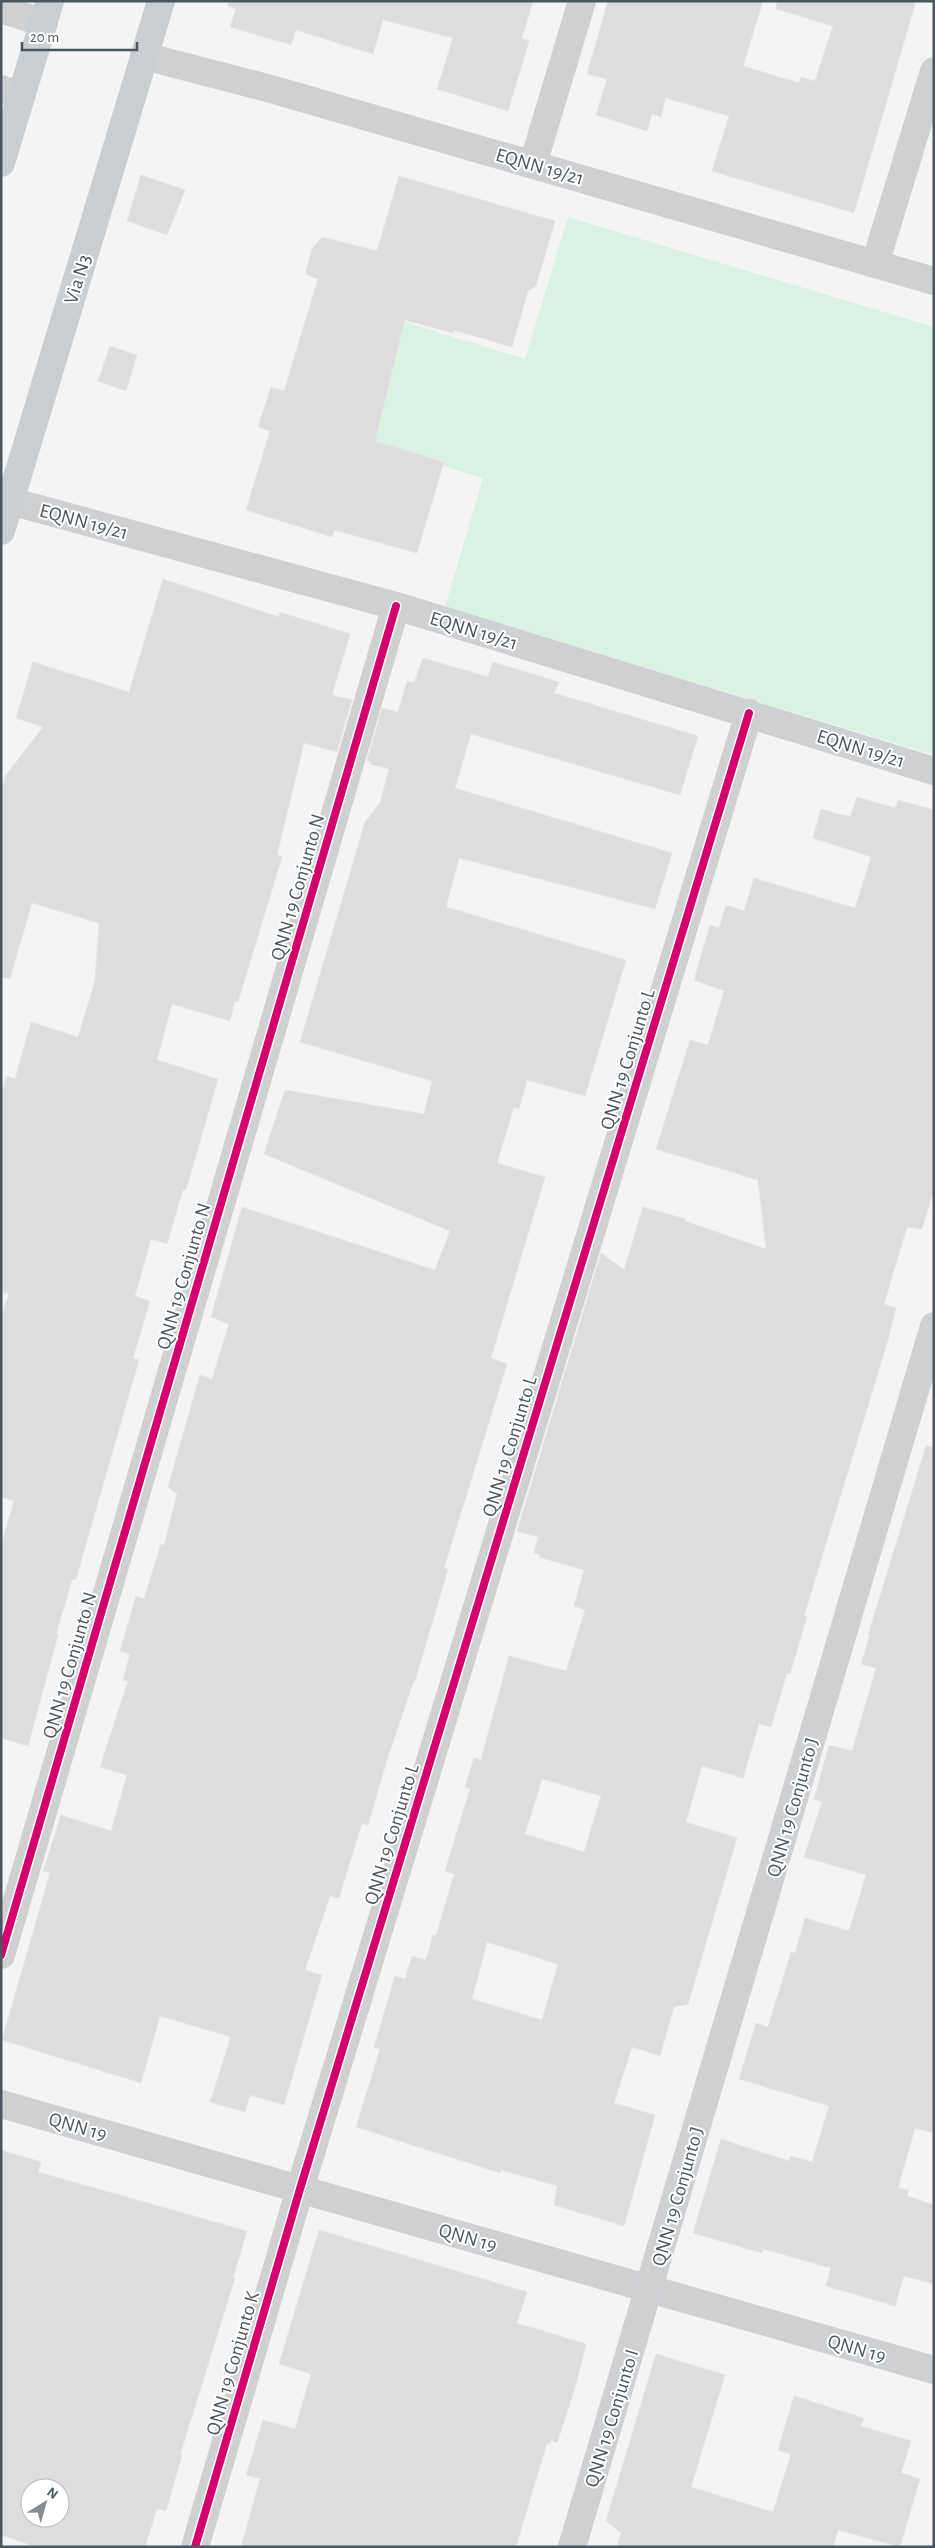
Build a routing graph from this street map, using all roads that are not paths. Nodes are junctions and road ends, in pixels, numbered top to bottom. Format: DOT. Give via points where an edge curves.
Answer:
graph roads {
  1 [pos="582,1"];
  2 [pos="158,6"];
  3 [pos="1,9"];
  4 [pos="47,12"];
  5 [pos="144,56"];
  6 [pos="934,71"];
  7 [pos="11,92"];
  8 [pos="1,163"];
  9 [pos="533,164"];
  10 [pos="875,264"];
  11 [pos="934,281"];
  12 [pos="10,501"];
  13 [pos="1,531"];
  14 [pos="396,606"];
  15 [pos="749,713"];
  16 [pos="934,771"];
  17 [pos="934,1326"];
  18 [pos="1,1954"];
  19 [pos="1,2104"];
  20 [pos="300,2189"];
  21 [pos="650,2289"];
  22 [pos="934,2370"];
  23 [pos="195,2547"];
  24 [pos="572,2547"];
  1 -- 9 [label="street"];
  2 -- 5 [label="main road, Via N3"];
  3 -- 4 [label="street"];
  4 -- 7 [label="main road"];
  5 -- 9 [label="street, EQNN 19/21"];
  5 -- 12 [label="main road, Via N3"];
  6 -- 10 [label="street"];
  7 -- 8 [label="main road"];
  9 -- 10 [label="street, EQNN 19/21"];
  10 -- 11 [label="street, EQNN 19/21"];
  12 -- 13 [label="main road, Via N3"];
  12 -- 14 [label="street, EQNN 19/21"];
  14 -- 15 [label="street, EQNN 19/21"];
  14 -- 18 [label="street, QNN 19 Conjunto N"];
  15 -- 16 [label="street, EQNN 19/21"];
  15 -- 20 [label="street, QNN 19 Conjunto L"];
  17 -- 21 [label="street, QNN 19 Conjunto J"];
  19 -- 20 [label="street, QNN 19"];
  20 -- 21 [label="street, QNN 19"];
  20 -- 23 [label="street, QNN 19 Conjunto K"];
  21 -- 22 [label="street, QNN 19"];
  21 -- 24 [label="street, QNN 19 Conjunto I"];
}
